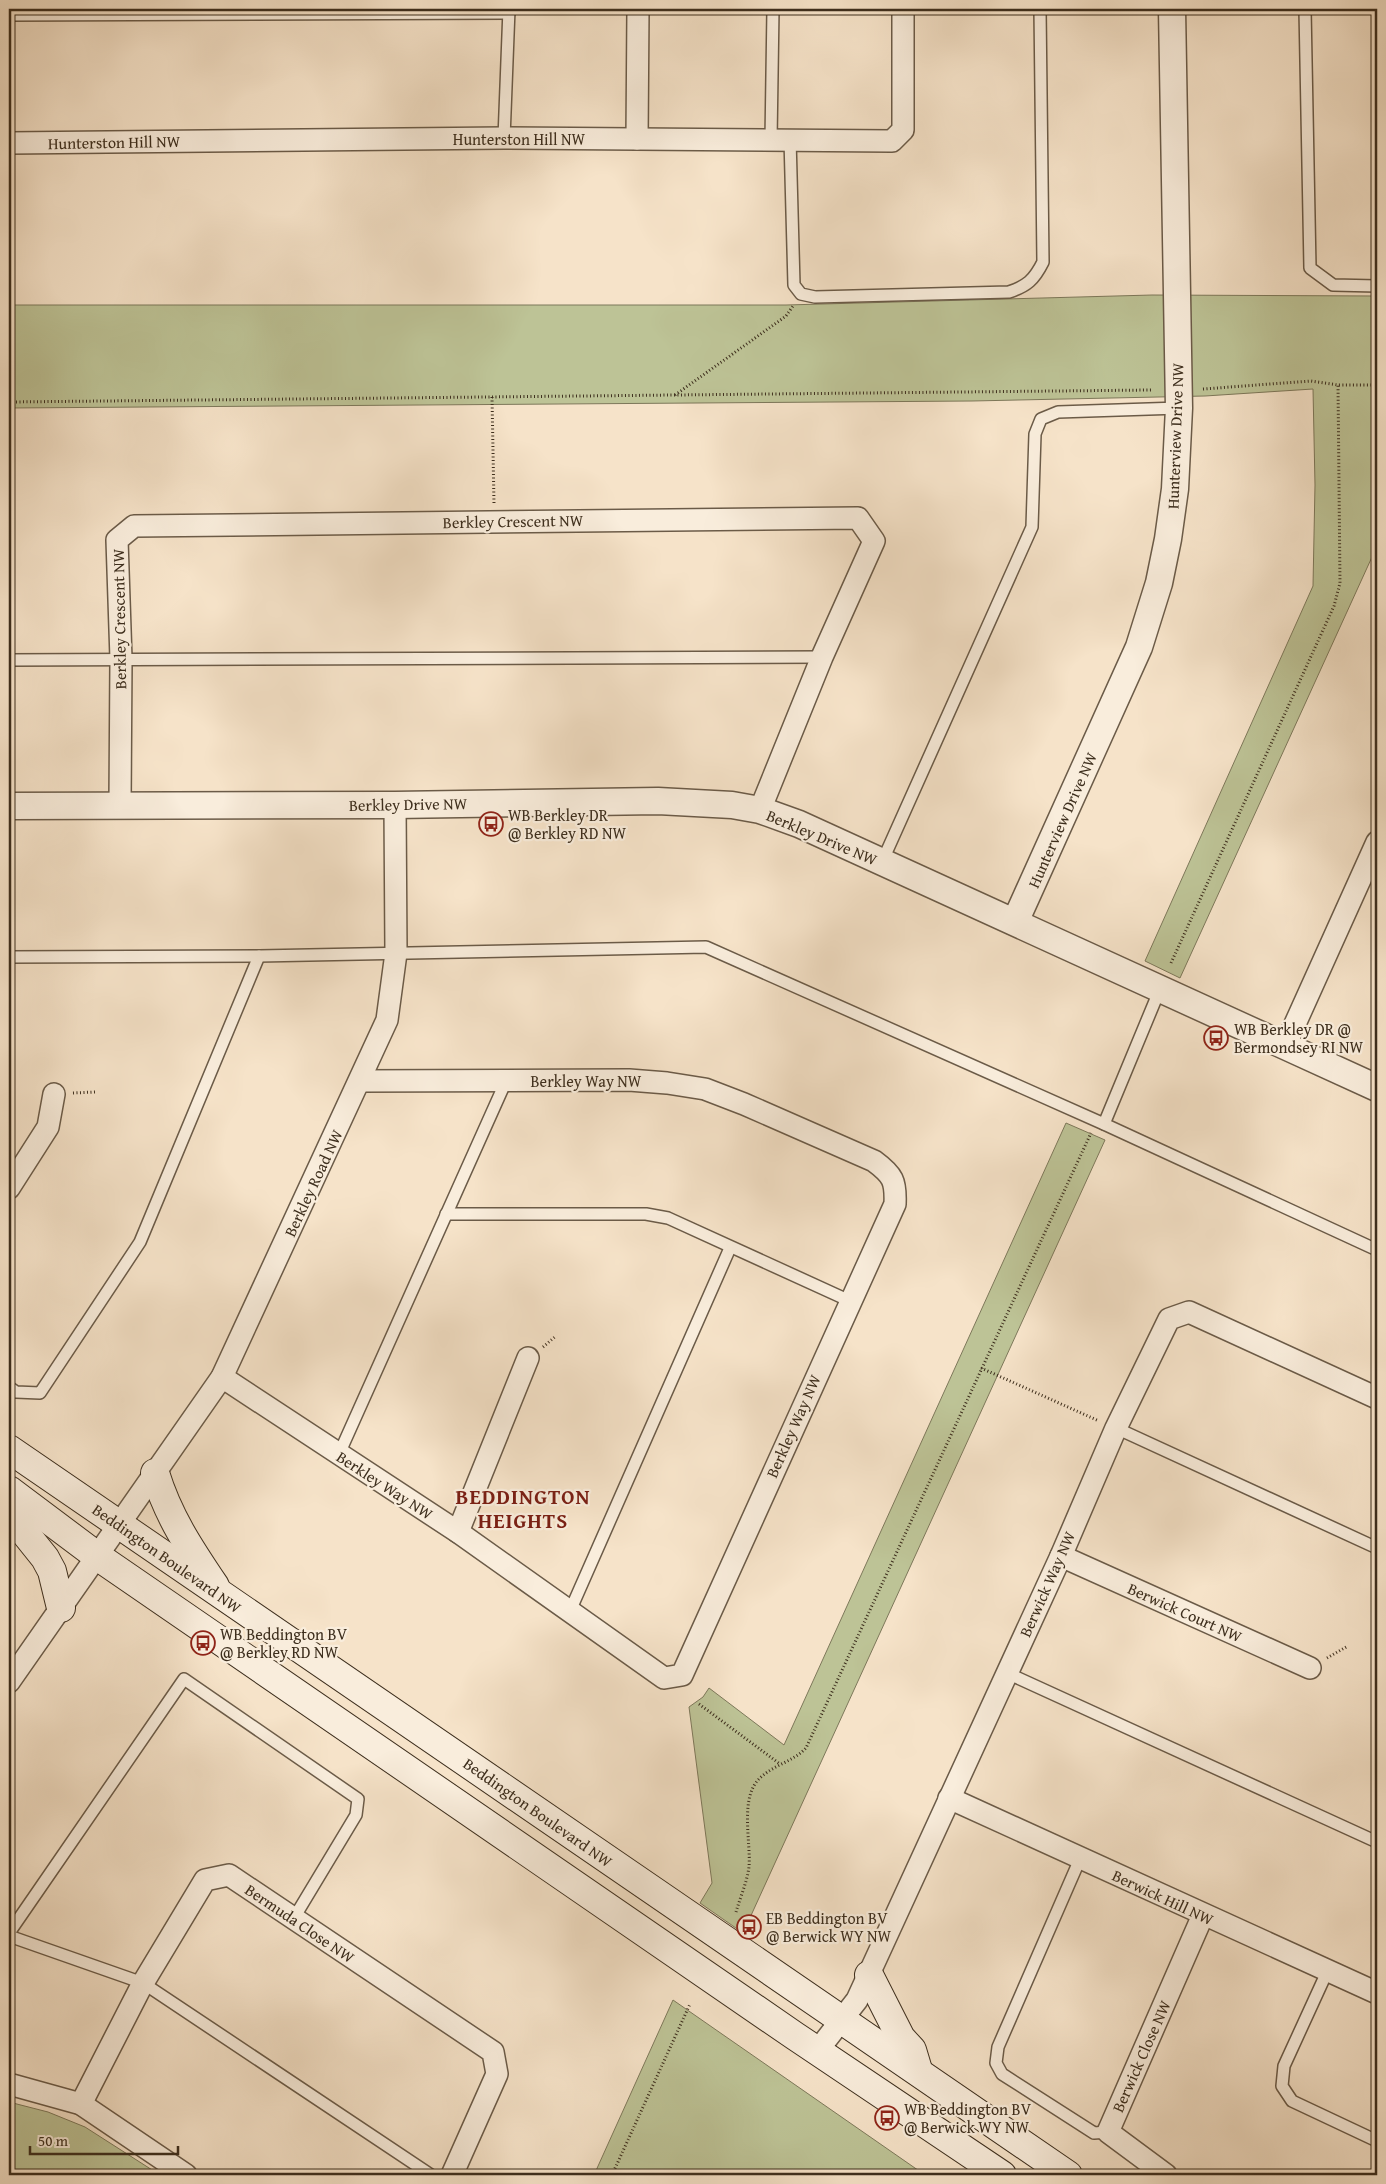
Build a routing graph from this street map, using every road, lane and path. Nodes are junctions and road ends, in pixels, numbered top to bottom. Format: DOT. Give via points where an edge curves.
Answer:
graph roads {
  1 [pos="638,9"];
  2 [pos="773,9"];
  3 [pos="903,9"];
  4 [pos="1040,9"];
  5 [pos="1172,9"];
  6 [pos="1305,9"];
  7 [pos="509,11"];
  8 [pos="9,15"];
  9 [pos="504,138"];
  10 [pos="637,139"];
  11 [pos="781,140"];
  12 [pos="9,143"];
  13 [pos="1377,286"];
  14 [pos="802,294"];
  15 [pos="1338,385"];
  16 [pos="1377,385"];
  17 [pos="1203,389"];
  18 [pos="1151,390"];
  19 [pos="674,396"];
  20 [pos="492,397"];
  21 [pos="9,402"];
  22 [pos="1179,408"];
  23 [pos="494,508"];
  24 [pos="822,657"];
  25 [pos="121,659"];
  26 [pos="9,660"];
  27 [pos="120,804"];
  28 [pos="394,805"];
  29 [pos="9,806"];
  30 [pos="760,810"];
  31 [pos="1377,842"];
  32 [pos="882,862"];
  33 [pos="1015,922"];
  34 [pos="396,953"];
  35 [pos="259,956"];
  36 [pos="9,957"];
  37 [pos="1171,963"];
  38 [pos="1160,989"];
  39 [pos="1286,1044"];
  40 [pos="360,1081"];
  41 [pos="506,1081"];
  42 [pos="1377,1088"];
  43 [pos="54,1094"];
  44 [pos="1100,1123"];
  45 [pos="9,1188"];
  46 [pos="446,1214"];
  47 [pos="730,1248"];
  48 [pos="1377,1250"];
  49 [pos="850,1300"];
  50 [pos="528,1358"];
  51 [pos="981,1368"];
  52 [pos="222,1377"];
  53 [pos="9,1387"];
  54 [pos="1377,1398"];
  55 [pos="1116,1428"];
  56 [pos="9,1449"];
  57 [pos="339,1454"];
  58 [pos="156,1473"];
  59 [pos="9,1490"];
  60 [pos="9,1513"];
  61 [pos="119,1526"];
  62 [pos="458,1532"];
  63 [pos="1377,1548"];
  64 [pos="98,1556"];
  65 [pos="1061,1556"];
  66 [pos="223,1597"];
  67 [pos="61,1608"];
  68 [pos="570,1611"];
  69 [pos="1310,1668"];
  70 [pos="1007,1673"];
  71 [pos="9,1682"];
  72 [pos="699,1704"];
  73 [pos="780,1764"];
  74 [pos="950,1798"];
  75 [pos="1377,1842"];
  76 [pos="1080,1859"];
  77 [pos="736,1912"];
  78 [pos="1203,1915"];
  79 [pos="294,1918"];
  80 [pos="9,1934"];
  81 [pos="1327,1972"];
  82 [pos="869,1974"];
  83 [pos="144,1983"];
  84 [pos="1377,1993"];
  85 [pos="690,2004"];
  86 [pos="841,2020"];
  87 [pos="818,2050"];
  88 [pos="920,2074"];
  89 [pos="9,2084"];
  90 [pos="81,2104"];
  91 [pos="1108,2132"];
  92 [pos="1377,2141"];
  93 [pos="186,2175"];
  94 [pos="432,2175"];
  95 [pos="452,2175"];
  96 [pos="612,2175"];
  97 [pos="1002,2175"];
  98 [pos="1068,2175"];
  99 [pos="1166,2175"];
  1 -- 10 [label="street"];
  2 -- 11 [label="lane"];
  3 -- 11 [label="street, Hunterston Hill NW" via="903,130 892,141"];
  4 -- 14 [label="lane" via="1043,262 1035,278 1024,287 1009,292 815,297"];
  5 -- 22 [label="street, Hunterview Drive NW"];
  6 -- 13 [label="lane" via="1310,268 1333,285"];
  7 -- 8 [label="lane"];
  7 -- 9 [label="lane"];
  9 -- 10 [label="street, Hunterston Hill NW"];
  9 -- 12 [label="street, Hunterston Hill NW"];
  10 -- 11 [label="street, Hunterston Hill NW"];
  11 -- 14 [label="lane" via="794,285"];
  14 -- 19 [label="path" via="786,316"];
  15 -- 16 [label="path"];
  15 -- 17 [label="path" via="1311,381"];
  15 -- 37 [label="path" via="1340,583 1334,606"];
  18 -- 19 [label="path"];
  19 -- 20 [label="path"];
  20 -- 21 [label="path"];
  20 -- 23 [label="path"];
  22 -- 32 [label="lane" via="1058,412 1041,419 1035,434 1032,526"];
  22 -- 33 [label="street, Hunterview Drive NW" via="1176,489 1156,592 1139,647"];
  24 -- 25 [label="lane"];
  24 -- 25 [label="street, Berkley Crescent NW" via="874,541 858,518 134,526 117,540"];
  24 -- 30 [label="street, Berkley Crescent NW"];
  25 -- 26 [label="lane"];
  25 -- 27 [label="street, Berkley Crescent NW"];
  27 -- 28 [label="street, Berkley Drive NW"];
  27 -- 29 [label="street, Berkley Drive NW"];
  28 -- 30 [label="street, Berkley Drive NW" via="658,800"];
  28 -- 34 [label="street, Berkley Road NW"];
  30 -- 32 [label="street, Berkley Drive NW"];
  31 -- 39 [label="street"];
  32 -- 33 [label="street, Berkley Drive NW"];
  33 -- 38 [label="street, Berkley Drive NW"];
  34 -- 35 [label="lane"];
  34 -- 40 [label="street, Berkley Road NW" via="387,1020"];
  34 -- 44 [label="lane" via="706,947"];
  35 -- 36 [label="lane"];
  35 -- 53 [label="lane" via="140,1242 40,1393 16,1392"];
  38 -- 39 [label="street, Berkley Drive NW"];
  38 -- 44 [label="lane"];
  39 -- 42 [label="street, Berkley Drive NW"];
  40 -- 41 [label="street, Berkley Way NW"];
  40 -- 52 [label="street, Berkley Road NW"];
  41 -- 46 [label="lane"];
  41 -- 49 [label="street, Berkley Way NW" via="629,1080 705,1089 874,1161 890,1173 896,1189 895,1204"];
  43 -- 45 [label="street" via="48,1127"];
  44 -- 48 [label="lane"];
  44 -- 51 [label="path"];
  46 -- 47 [label="lane" via="646,1214 668,1218"];
  46 -- 57 [label="lane"];
  47 -- 49 [label="lane"];
  47 -- 68 [label="lane"];
  49 -- 68 [label="street, Berkley Way NW" via="682,1675 664,1678"];
  50 -- 62 [label="street"];
  51 -- 55 [label="path"];
  51 -- 73 [label="path" via="806,1748 798,1756"];
  52 -- 57 [label="street, Berkley Way NW"];
  52 -- 58 [label="street, Berkley Road NW"];
  54 -- 55 [label="street, Berwick Way NW" via="1189,1312 1170,1319"];
  55 -- 63 [label="lane"];
  55 -- 65 [label="street, Berwick Way NW"];
  56 -- 61 [label="main road, Beddington Boulevard NW"];
  57 -- 62 [label="street, Berkley Way NW"];
  58 -- 61 [label="street, Berkley Road NW"];
  58 -- 66 [label="main road" via="180,1533"];
  59 -- 64 [label="main road"];
  60 -- 67 [label="main road" via="45,1558 52,1571"];
  61 -- 64 [label="street, Berkley Road NW"];
  61 -- 66 [label="main road, Beddington Boulevard NW"];
  62 -- 68 [label="street, Berkley Way NW"];
  64 -- 67 [label="street, Berkley Road NW"];
  64 -- 87 [label="main road"];
  65 -- 69 [label="street, Berwick Court NW"];
  65 -- 70 [label="street, Berwick Way NW"];
  66 -- 86 [label="main road, Beddington Boulevard NW"];
  67 -- 71 [label="street, Berkley Road NW"];
  70 -- 74 [label="street, Berwick Way NW"];
  70 -- 75 [label="lane"];
  72 -- 73 [label="path"];
  73 -- 77 [label="path" via="758,1780 749,1796 749,1867"];
  74 -- 76 [label="street, Berwick Hill NW"];
  74 -- 82 [label="street, Berwick Way NW"];
  76 -- 78 [label="street, Berwick Hill NW"];
  76 -- 91 [label="lane" via="998,2046 996,2063 1002,2074 1094,2133"];
  78 -- 81 [label="street, Berwick Hill NW"];
  78 -- 91 [label="street, Berwick Close NW"];
  79 -- 80 [label="lane" via="356,1815 358,1798 184,1679"];
  79 -- 83 [label="street, Bermuda Close NW" via="229,1876 205,1880"];
  79 -- 95 [label="street, Bermuda Close NW" via="493,2052 497,2074"];
  80 -- 83 [label="lane"];
  81 -- 84 [label="street, Berwick Hill NW"];
  81 -- 92 [label="lane" via="1284,2066 1282,2086 1292,2101"];
  82 -- 86 [label="street, Berwick Way NW" via="857,2000"];
  82 -- 88 [label="main road" via="901,2038 912,2050"];
  83 -- 90 [label="street, Bermuda Close NW"];
  83 -- 94 [label="lane"];
  85 -- 96 [label="path"];
  86 -- 87 [label="street, Berwick Way NW"];
  86 -- 88 [label="main road, Beddington Boulevard NW"];
  87 -- 97 [label="main road"];
  88 -- 98 [label="main road, Beddington Boulevard NW"];
  89 -- 90 [label="street"];
  90 -- 93 [label="street"];
  91 -- 99 [label="street, Berwick Close NW"];
}
